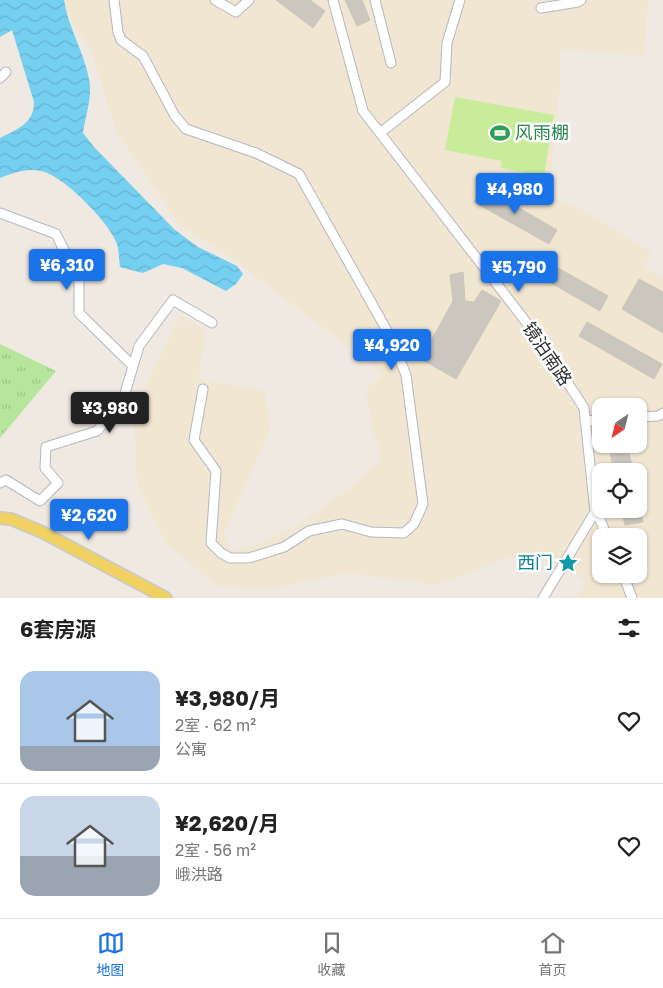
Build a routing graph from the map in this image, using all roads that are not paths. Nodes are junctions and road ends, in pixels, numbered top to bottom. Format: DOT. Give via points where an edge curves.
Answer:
graph roads {
  1 [pos="114,0"];
  2 [pos="214,0"];
  3 [pos="249,0"];
  4 [pos="333,0"];
  5 [pos="375,0"];
  6 [pos="460,0"];
  7 [pos="581,0"];
  8 [pos="541,8"];
  9 [pos="391,63"];
  10 [pos="380,133"];
  11 [pos="0,214"];
  12 [pos="212,322"];
  13 [pos="133,366"];
  14 [pos="204,389"];
  15 [pos="663,414"];
  16 [pos="648,417"];
  17 [pos="586,421"];
  18 [pos="592,421"];
  19 [pos="0,483"];
  20 [pos="592,484"];
  21 [pos="592,517"];
  22 [pos="0,518"];
  23 [pos="626,583"];
  24 [pos="166,598"];
  25 [pos="544,598"];
  26 [pos="632,598"];
  1 -- 14 [label="street" via="121,40 143,56 175,116 186,129 256,153 299,174 390,336 406,375 424,504 414,524 404,532 371,532 342,524 309,531 284,547 248,558 230,558 221,553 211,543 216,471 194,440"];
  2 -- 3 [label="street" via="236,12"];
  4 -- 10 [label="street, 镜泊南路" via="363,111"];
  5 -- 9 [label="street"];
  6 -- 10 [label="street" via="447,42 445,82"];
  7 -- 8 [label="street"];
  10 -- 17 [label="street, 镜泊南路" via="540,340 584,408"];
  11 -- 13 [label="street" via="56,234 79,280 79,314"];
  12 -- 13 [label="street" via="173,300 139,346"];
  13 -- 19 [label="street" via="123,400 98,431 46,447 45,468 58,483 40,501 6,480"];
  15 -- 16 [label="street"];
  17 -- 18 [label="street"];
  17 -- 20 [label="street, 镜泊南路"];
  21 -- 25 [label="street, 镜泊南路"];
  22 -- 24 [label="main road" via="11,519 42,532"];
  23 -- 26 [label="street"];
}
